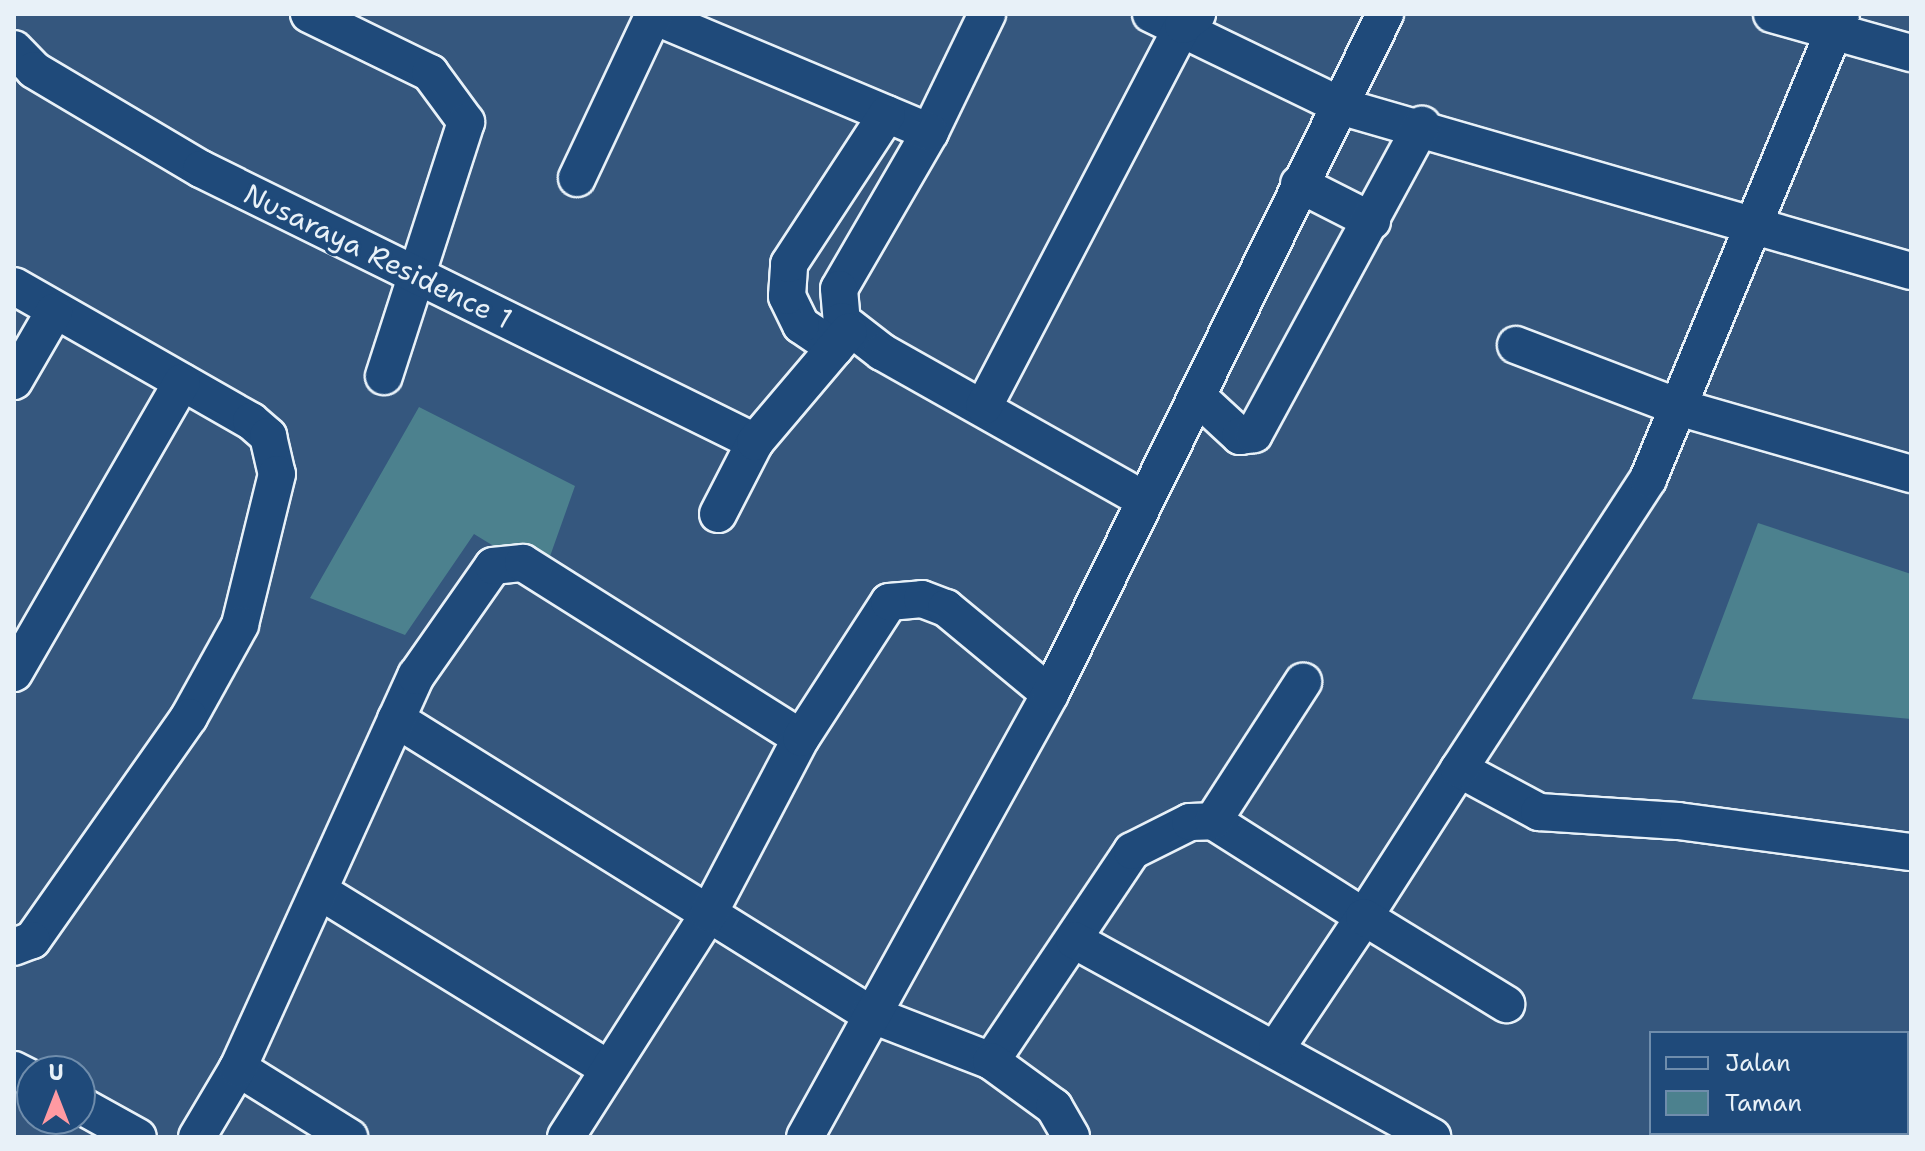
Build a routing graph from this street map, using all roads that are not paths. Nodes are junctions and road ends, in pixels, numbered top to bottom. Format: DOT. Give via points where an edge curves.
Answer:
graph roads {
  1 [pos="309,14"];
  2 [pos="987,14"];
  3 [pos="1385,14"];
  4 [pos="1772,14"];
  5 [pos="655,15"];
  6 [pos="1178,17"];
  7 [pos="1836,24"];
  8 [pos="14,49"];
  9 [pos="1911,53"];
  10 [pos="1343,107"];
  11 [pos="887,114"];
  12 [pos="1422,125"];
  13 [pos="930,132"];
  14 [pos="577,178"];
  15 [pos="1299,184"];
  16 [pos="1372,221"];
  17 [pos="1752,225"];
  18 [pos="1911,271"];
  19 [pos="419,274"];
  20 [pos="14,286"];
  21 [pos="54,312"];
  22 [pos="843,339"];
  23 [pos="1516,345"];
  24 [pos="384,376"];
  25 [pos="14,381"];
  26 [pos="182,382"];
  27 [pos="1199,398"];
  28 [pos="984,406"];
  29 [pos="1681,408"];
  30 [pos="755,442"];
  31 [pos="1911,474"];
  32 [pos="1143,499"];
  33 [pos="718,514"];
  34 [pos="14,673"];
  35 [pos="1303,682"];
  36 [pos="1050,694"];
  37 [pos="396,719"];
  38 [pos="801,738"];
  39 [pos="1459,769"];
  40 [pos="1213,821"];
  41 [pos="1911,852"];
  42 [pos="321,892"];
  43 [pos="709,913"];
  44 [pos="1364,917"];
  45 [pos="1074,940"];
  46 [pos="14,947"];
  47 [pos="1506,1004"];
  48 [pos="870,1014"];
  49 [pos="1277,1047"];
  50 [pos="991,1061"];
  51 [pos="606,1067"];
  52 [pos="238,1068"];
  53 [pos="96,1114"];
  54 [pos="138,1137"];
  55 [pos="197,1137"];
  56 [pos="349,1137"];
  57 [pos="566,1137"];
  58 [pos="805,1137"];
  59 [pos="1071,1137"];
  60 [pos="1433,1137"];
  1 -- 19 [label="street" via="430,73 466,122"];
  2 -- 13 [label="street"];
  3 -- 10 [label="street"];
  4 -- 7 [label="street"];
  5 -- 11 [label="street"];
  5 -- 14 [label="street"];
  6 -- 10 [label="street"];
  6 -- 28 [label="street"];
  7 -- 9 [label="street"];
  7 -- 17 [label="street"];
  8 -- 19 [label="street, Nusaraya Residence 1" via="34,70 201,169"];
  10 -- 12 [label="street"];
  10 -- 15 [label="street"];
  11 -- 13 [label="street"];
  11 -- 22 [label="street" via="789,264 787,296 801,325"];
  12 -- 16 [label="street"];
  12 -- 17 [label="street"];
  13 -- 22 [label="street" via="839,289"];
  15 -- 16 [label="street"];
  15 -- 27 [label="street"];
  16 -- 27 [label="street" via="1254,434 1240,436"];
  17 -- 18 [label="street"];
  17 -- 29 [label="street"];
  19 -- 24 [label="street"];
  19 -- 30 [label="street, Nusaraya Residence 1"];
  20 -- 21 [label="street"];
  21 -- 25 [label="street"];
  21 -- 26 [label="street"];
  22 -- 28 [label="street"];
  22 -- 30 [label="street"];
  23 -- 29 [label="street"];
  26 -- 34 [label="street"];
  26 -- 46 [label="street" via="251,421 275,452 275,496 253,585 189,717 32,940"];
  27 -- 32 [label="street"];
  28 -- 32 [label="street"];
  29 -- 31 [label="street"];
  29 -- 39 [label="street" via="1628,512"];
  30 -- 33 [label="street"];
  32 -- 36 [label="street"];
  35 -- 40 [label="street"];
  36 -- 38 [label="street" via="946,608 922,599 889,602"];
  36 -- 48 [label="street"];
  37 -- 38 [label="street" via="486,573 517,561"];
  37 -- 42 [label="street"];
  37 -- 43 [label="street"];
  38 -- 43 [label="street"];
  39 -- 41 [label="street" via="1539,812 1678,821"];
  39 -- 44 [label="street"];
  40 -- 44 [label="street"];
  40 -- 45 [label="street" via="1190,822 1132,851"];
  42 -- 51 [label="street"];
  42 -- 52 [label="street"];
  43 -- 48 [label="street"];
  43 -- 51 [label="street"];
  44 -- 47 [label="street"];
  44 -- 49 [label="street"];
  45 -- 49 [label="street"];
  45 -- 50 [label="street"];
  48 -- 50 [label="street"];
  48 -- 58 [label="street"];
  49 -- 60 [label="street"];
  50 -- 59 [label="street" via="1054,1107"];
  51 -- 57 [label="street"];
  52 -- 55 [label="street"];
  52 -- 56 [label="street"];
  53 -- 54 [label="street"];
}
